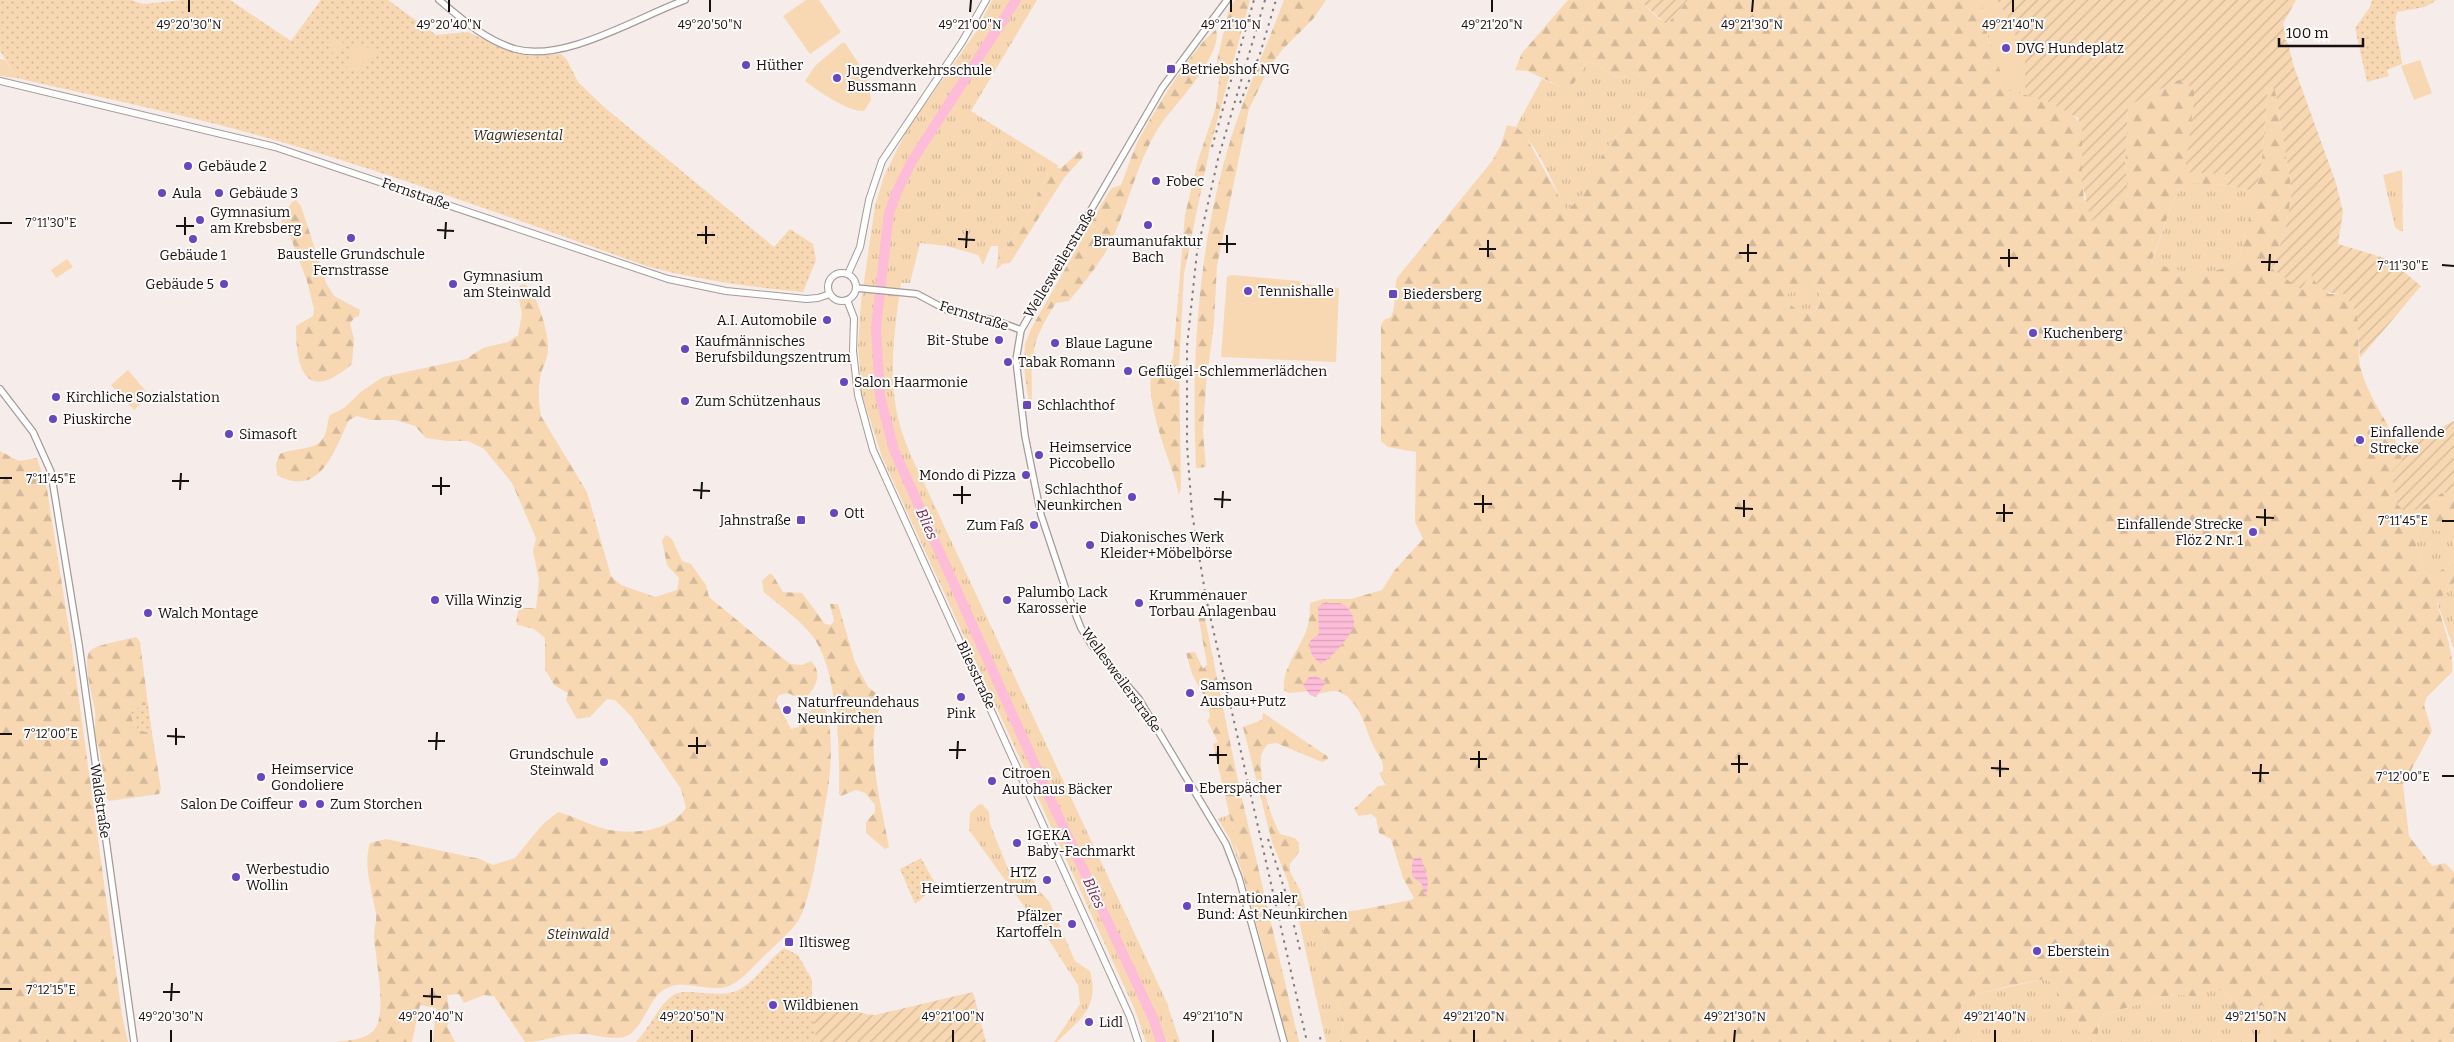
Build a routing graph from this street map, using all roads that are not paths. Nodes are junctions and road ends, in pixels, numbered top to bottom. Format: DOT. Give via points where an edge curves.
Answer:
graph roads {
  1 [pos="439,0"];
  2 [pos="685,0"];
  3 [pos="986,0"];
  4 [pos="1227,0"];
  5 [pos="0,81"];
  6 [pos="848,274"];
  7 [pos="856,288"];
  8 [pos="830,294"];
  9 [pos="847,300"];
  10 [pos="1021,330"];
  11 [pos="0,389"];
  12 [pos="134,1042"];
  13 [pos="1138,1042"];
  14 [pos="1284,1042"];
  1 -- 2 [label="street" via="483,34 517,49 543,52 584,42"];
  3 -- 6 [label="main road" via="962,42 882,161 875,177 860,247"];
  4 -- 10 [label="street, Wellesweilerstraße" via="1162,88"];
  5 -- 8 [label="main road, Fernstraße" via="275,147 668,279 726,291 806,299"];
  6 -- 7 [label="main road"];
  6 -- 8 [label="main road" via="832,277"];
  7 -- 9 [label="main road"];
  7 -- 10 [label="street, Fernstraße" via="918,294 947,310"];
  8 -- 9 [label="main road" via="840,301"];
  9 -- 13 [label="main road, Bliesstraße" via="854,318 853,351 858,395 873,450 1130,1017"];
  10 -- 14 [label="street, Wellesweilerstraße" via="1016,360 1024,427 1041,515 1067,593 1091,644 1139,699 1226,844 1239,878"];
  11 -- 12 [label="street, Waldstraße" via="39,443 56,500"];
}
